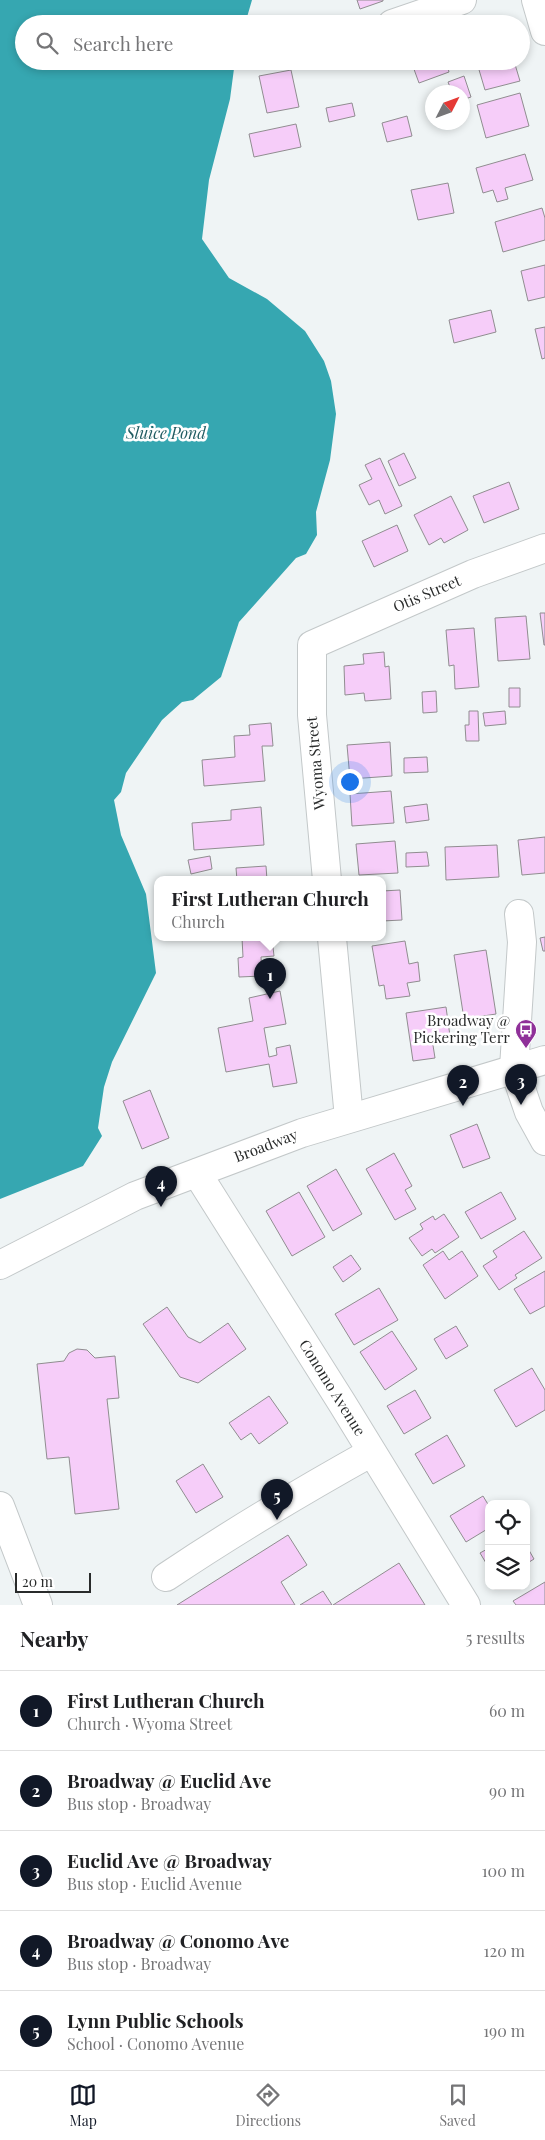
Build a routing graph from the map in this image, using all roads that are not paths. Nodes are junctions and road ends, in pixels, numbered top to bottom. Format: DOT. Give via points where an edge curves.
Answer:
graph roads {
  1 [pos="462,0"];
  2 [pos="536,0"];
  3 [pos="418,15"];
  4 [pos="545,31"];
  5 [pos="545,548"];
  6 [pos="312,645"];
  7 [pos="327,876"];
  8 [pos="519,914"];
  9 [pos="332,941"];
  10 [pos="545,1060"];
  11 [pos="514,1068"];
  12 [pos="349,1118"];
  13 [pos="545,1140"];
  14 [pos="196,1173"];
  15 [pos="0,1265"];
  16 [pos="372,1452"];
  17 [pos="0,1506"];
  18 [pos="166,1577"];
  19 [pos="38,1605"];
  20 [pos="466,1605"];
  1 -- 3 [label="street"];
  2 -- 4 [label="street"];
  5 -- 6 [label="street, Otis Street" via="474,574"];
  6 -- 7 [label="street, Wyoma Street" via="312,715"];
  8 -- 11 [label="street" via="522,942"];
  9 -- 12 [label="street"];
  10 -- 11 [label="street, Broadway"];
  11 -- 12 [label="street, Broadway"];
  11 -- 13 [label="street" via="529,1112"];
  12 -- 14 [label="street, Broadway"];
  14 -- 15 [label="street, Broadway" via="135,1196"];
  14 -- 16 [label="street, Conomo Avenue"];
  16 -- 18 [label="street" via="250,1522"];
  16 -- 20 [label="street, Conomo Avenue"];
  17 -- 19 [label="street"];
}
